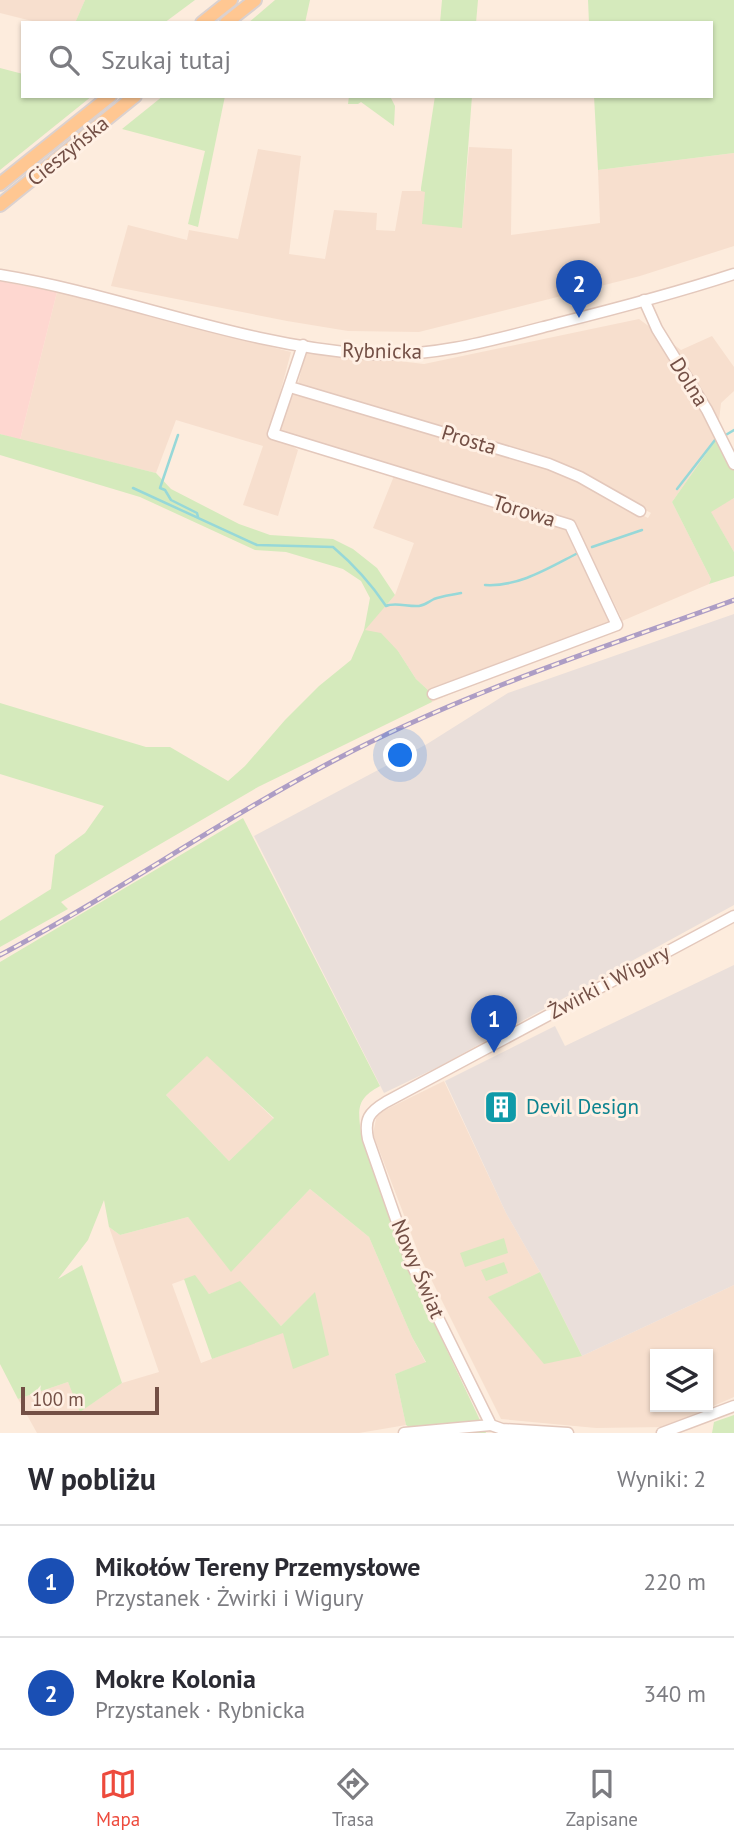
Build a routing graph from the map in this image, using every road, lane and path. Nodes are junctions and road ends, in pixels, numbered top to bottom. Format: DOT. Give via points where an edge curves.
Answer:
graph roads {
  1 [pos="230,0"];
  2 [pos="255,0"];
  3 [pos="204,21"];
  4 [pos="229,21"];
  5 [pos="108,98"];
  6 [pos="133,98"];
  7 [pos="0,184"];
  8 [pos="0,205"];
  9 [pos="0,269"];
  10 [pos="734,274"];
  11 [pos="0,275"];
  12 [pos="28,280"];
  13 [pos="644,300"];
  14 [pos="303,345"];
  15 [pos="290,387"];
  16 [pos="734,464"];
  17 [pos="640,511"];
  18 [pos="433,694"];
  19 [pos="734,916"];
  20 [pos="374,1109"];
  21 [pos="734,1406"];
  22 [pos="491,1424"];
  23 [pos="404,1433"];
  24 [pos="568,1433"];
  25 [pos="662,1433"];
  1 -- 3 [label="main road"];
  2 -- 4 [label="main road"];
  5 -- 7 [label="main road, Cieszyńska"];
  6 -- 8 [label="main road, Cieszyńska"];
  9 -- 12 [label="street, Rybnicka"];
  10 -- 13 [label="street, Rybnicka"];
  11 -- 12 [label="street, Rybnicka"];
  12 -- 14 [label="street, Rybnicka"];
  13 -- 14 [label="street, Rybnicka" via="435,352 368,354"];
  13 -- 16 [label="street, Dolna"];
  14 -- 15 [label="street, Torowa"];
  15 -- 17 [label="street, Prosta" via="549,464"];
  15 -- 18 [label="street, Torowa" via="274,434 570,525 617,625"];
  19 -- 20 [label="street, Żwirki i Wigury"];
  20 -- 22 [label="street, Nowy Świat" via="366,1120 368,1139 412,1265"];
  21 -- 25 [label="street"];
  22 -- 23 [label="street"];
  22 -- 24 [label="street" via="502,1429"];
}
